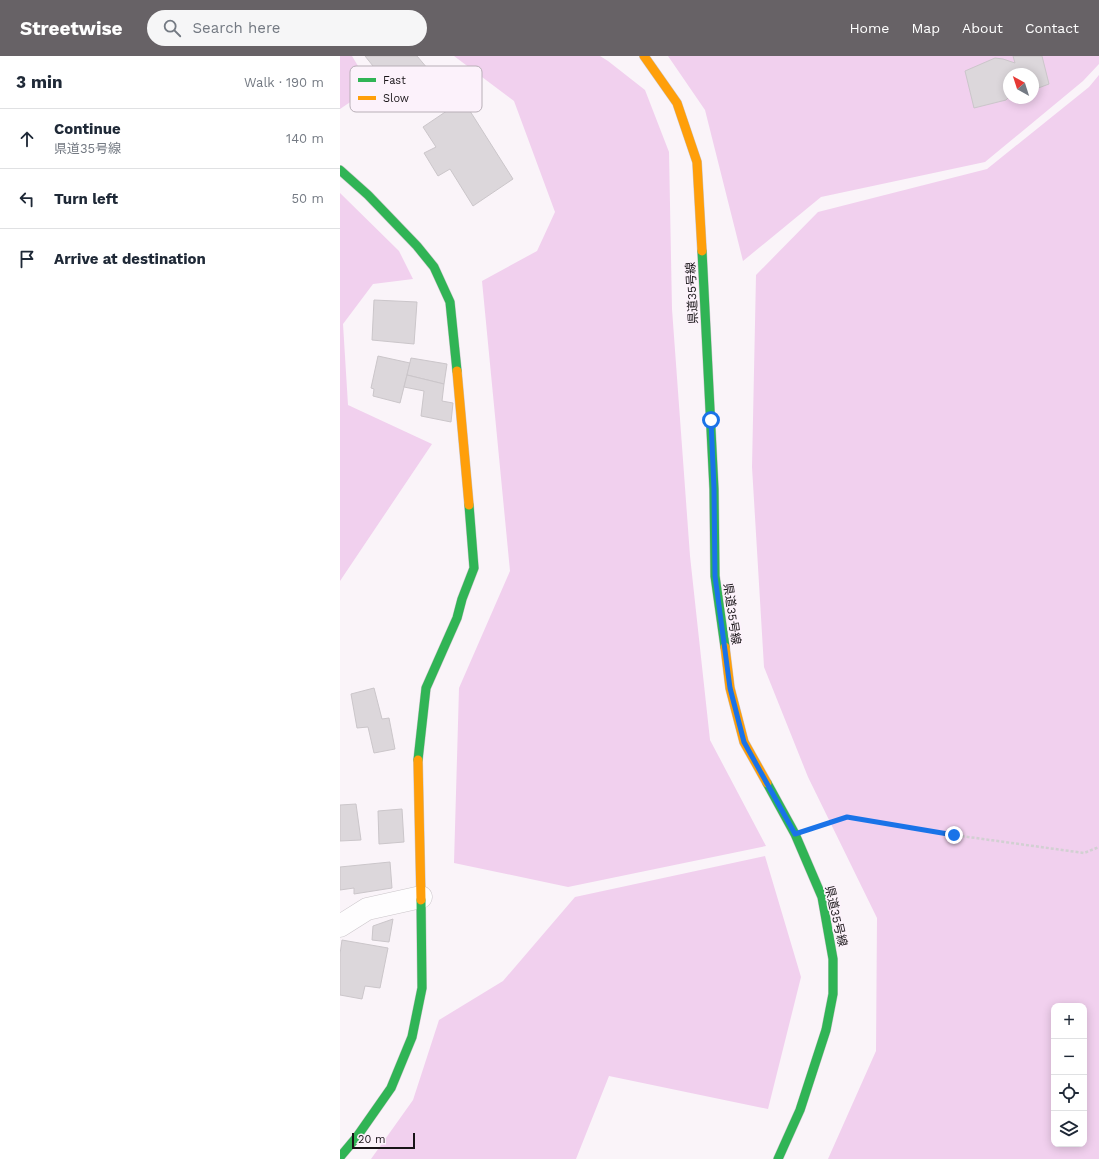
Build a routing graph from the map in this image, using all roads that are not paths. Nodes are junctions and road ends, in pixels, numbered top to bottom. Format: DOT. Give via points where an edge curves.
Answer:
graph roads {
  1 [pos="644,56"];
  2 [pos="340,170"];
  3 [pos="421,897"];
  4 [pos="340,926"];
  5 [pos="340,1157"];
  6 [pos="778,1159"];
  1 -- 6 [label="main road, 県道35号線" via="677,103 697,162 711,420 715,576 730,688 744,742 795,834 822,897 833,959 833,994 826,1030 800,1110"];
  2 -- 3 [label="main road" via="417,246 434,267 450,302 474,568 457,618 426,688 418,753"];
  3 -- 4 [label="street" via="367,909"];
  3 -- 5 [label="main road" via="422,988 412,1037 391,1088"];
}
